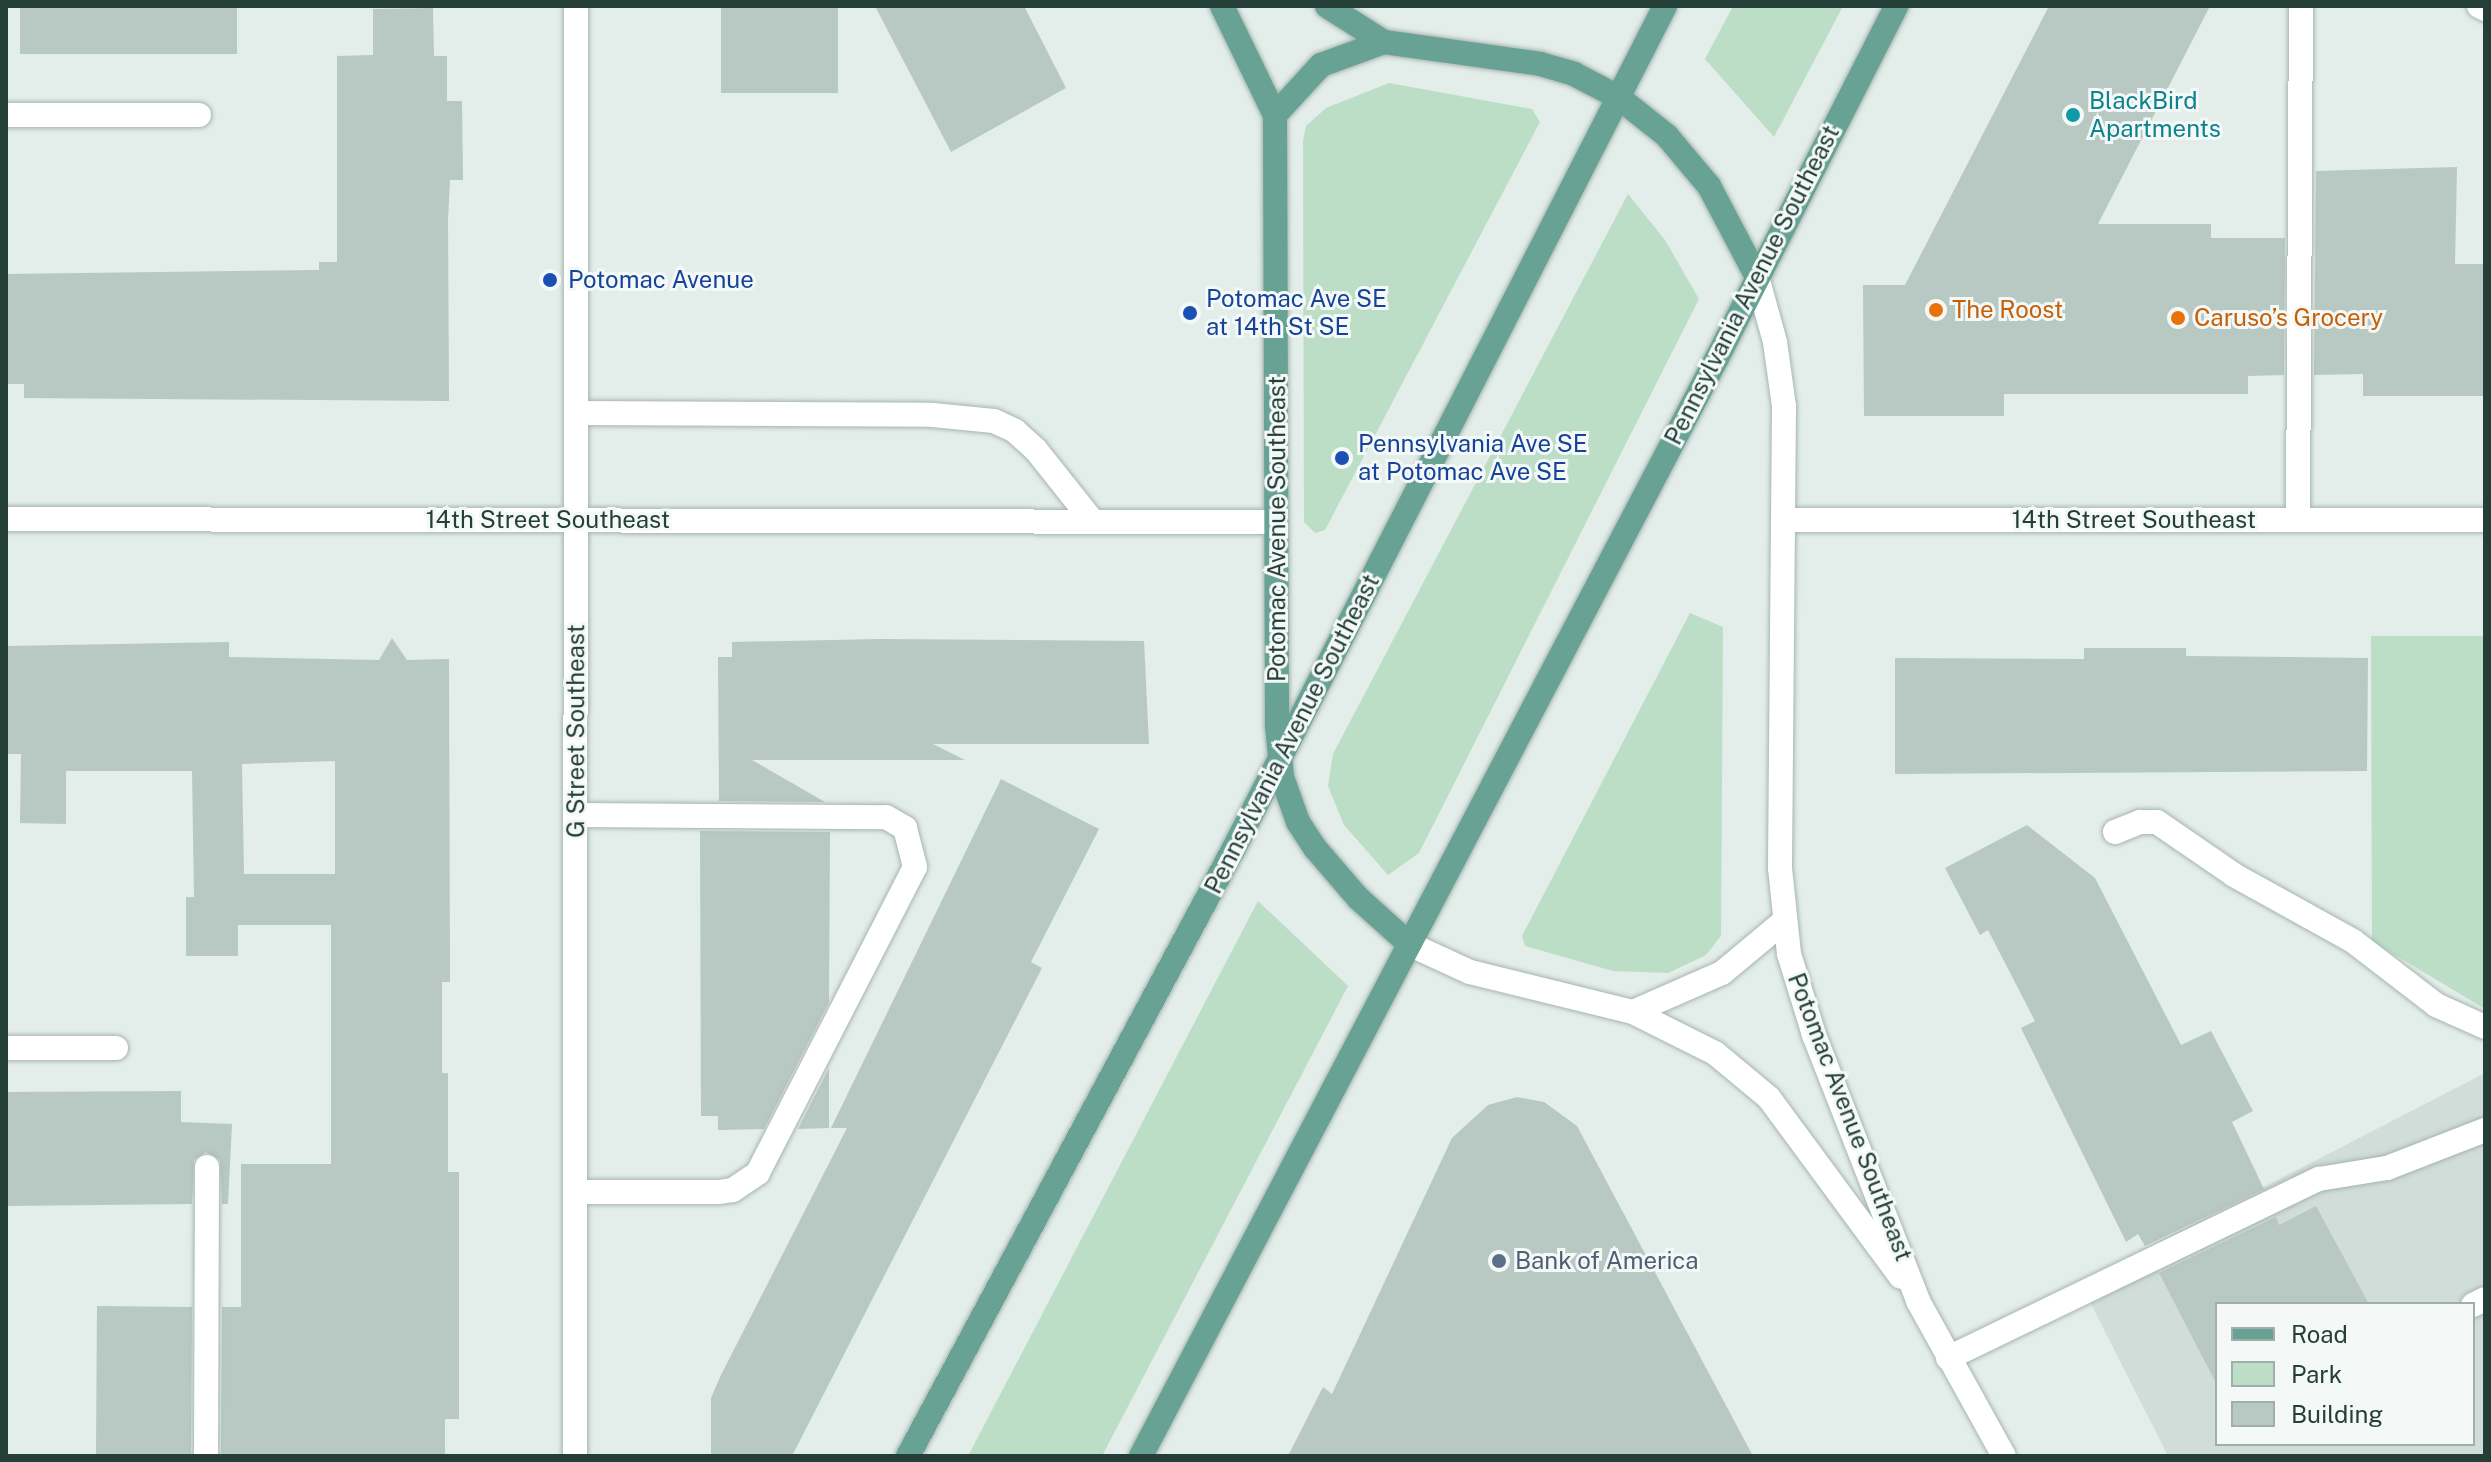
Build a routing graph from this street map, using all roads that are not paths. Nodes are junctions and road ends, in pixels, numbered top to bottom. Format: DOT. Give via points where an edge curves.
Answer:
graph roads {
  1 [pos="576,6"];
  2 [pos="1222,6"];
  3 [pos="1327,6"];
  4 [pos="1665,6"];
  5 [pos="1896,6"];
  6 [pos="2301,6"];
  7 [pos="2479,6"];
  8 [pos="2485,9"];
  9 [pos="1384,42"];
  10 [pos="1618,97"];
  11 [pos="6,115"];
  12 [pos="199,115"];
  13 [pos="1275,115"];
  14 [pos="1757,277"];
  15 [pos="577,413"];
  16 [pos="1090,518"];
  17 [pos="6,519"];
  18 [pos="576,519"];
  19 [pos="1783,520"];
  20 [pos="2298,520"];
  21 [pos="2485,520"];
  22 [pos="1276,522"];
  23 [pos="1279,755"];
  24 [pos="576,815"];
  25 [pos="2115,832"];
  26 [pos="1783,922"];
  27 [pos="1409,944"];
  28 [pos="1633,1012"];
  29 [pos="2485,1027"];
  30 [pos="6,1048"];
  31 [pos="116,1048"];
  32 [pos="2485,1130"];
  33 [pos="207,1167"];
  34 [pos="576,1192"];
  35 [pos="1918,1301"];
  36 [pos="1948,1358"];
  37 [pos="206,1456"];
  38 [pos="575,1456"];
  39 [pos="908,1456"];
  40 [pos="1141,1456"];
  41 [pos="2004,1456"];
  1 -- 15 [label="street, G Street Southeast"];
  2 -- 13 [label="main road, Potomac Avenue Southeast"];
  3 -- 9 [label="main road, Potomac Avenue Southeast"];
  4 -- 10 [label="main road, Pennsylvania Avenue Southeast"];
  5 -- 14 [label="main road, Pennsylvania Avenue Southeast"];
  6 -- 20 [label="street"];
  7 -- 8 [label="street"];
  9 -- 10 [label="main road, Potomac Avenue Southeast" via="1540,64 1574,74"];
  9 -- 13 [label="main road" via="1321,65"];
  10 -- 14 [label="main road, Potomac Avenue Southeast" via="1667,136 1709,186"];
  10 -- 23 [label="main road, Pennsylvania Avenue Southeast"];
  11 -- 12 [label="street"];
  13 -- 22 [label="main road, Potomac Avenue Southeast"];
  14 -- 19 [label="street, Potomac Avenue Southeast" via="1775,342 1784,406"];
  14 -- 27 [label="main road, Pennsylvania Avenue Southeast"];
  15 -- 16 [label="street" via="944,415 994,421 1036,450"];
  15 -- 18 [label="street, G Street Southeast"];
  16 -- 18 [label="street, 14th Street Southeast"];
  16 -- 22 [label="street, 14th Street Southeast"];
  17 -- 18 [label="street, 14th Street Southeast"];
  18 -- 24 [label="street, G Street Southeast"];
  19 -- 20 [label="street, 14th Street Southeast"];
  19 -- 26 [label="street, Potomac Avenue Southeast"];
  20 -- 21 [label="street, 14th Street Southeast"];
  22 -- 23 [label="main road, Potomac Avenue Southeast"];
  23 -- 27 [label="main road, Potomac Avenue Southeast" via="1288,799 1315,848 1358,898"];
  23 -- 39 [label="main road, Pennsylvania Avenue Southeast"];
  24 -- 34 [label="street, G Street Southeast"];
  24 -- 34 [label="street" via="886,817 905,828 915,867 758,1173 733,1190 718,1192"];
  25 -- 29 [label="street" via="2157,822 2234,875 2353,941 2436,1005"];
  26 -- 28 [label="street" via="1722,973"];
  26 -- 35 [label="street, Potomac Avenue Southeast" via="1814,1035"];
  27 -- 28 [label="street, Potomac Avenue Southeast" via="1470,972"];
  27 -- 40 [label="main road, Pennsylvania Avenue Southeast"];
  28 -- 35 [label="street, Potomac Avenue Southeast" via="1693,1038 1769,1098"];
  30 -- 31 [label="street"];
  32 -- 36 [label="street" via="2387,1168 2319,1179"];
  33 -- 37 [label="street"];
  34 -- 38 [label="street, G Street Southeast"];
  35 -- 36 [label="street, Potomac Avenue Southeast"];
  36 -- 41 [label="street, Potomac Avenue Southeast"];
}
